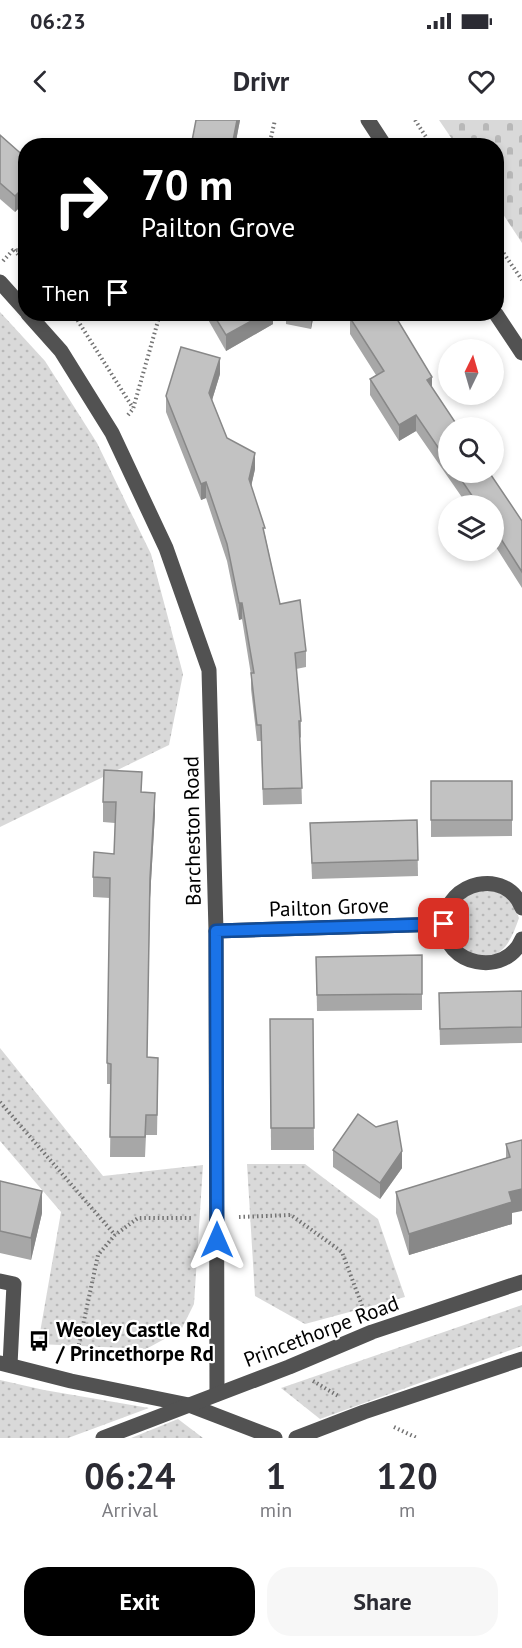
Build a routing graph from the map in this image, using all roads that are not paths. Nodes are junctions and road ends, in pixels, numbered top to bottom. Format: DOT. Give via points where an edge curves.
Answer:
graph roads {
  1 [pos="368,120"];
  2 [pos="380,138"];
  3 [pos="0,282"];
  4 [pos="18,302"];
  5 [pos="35,321"];
  6 [pos="501,321"];
  7 [pos="522,352"];
  8 [pos="522,908"];
  9 [pos="444,924"];
  10 [pos="216,931"];
  11 [pos="522,939"];
  12 [pos="0,1281"];
  13 [pos="522,1282"];
  14 [pos="522,1359"];
  15 [pos="5,1364"];
  16 [pos="217,1394"];
  17 [pos="189,1405"];
  18 [pos="103,1438"];
  19 [pos="275,1438"];
  20 [pos="296,1438"];
  1 -- 2 [label="street"];
  3 -- 4 [label="street, Barcheston Road"];
  5 -- 10 [label="street, Barcheston Road" via="61,351 112,433 166,548 209,670"];
  6 -- 7 [label="street"];
  8 -- 9 [label="street" via="512,893 500,886 474,884 452,899"];
  9 -- 10 [label="street, Pailton Grove"];
  9 -- 11 [label="street" via="454,949 476,963 502,960"];
  10 -- 16 [label="street, Barcheston Road"];
  12 -- 15 [label="street" via="14,1284"];
  13 -- 16 [label="street, Princethorpe Road" via="372,1332"];
  14 -- 20 [label="street"];
  15 -- 17 [label="street"];
  16 -- 17 [label="street, Princethorpe Road"];
  17 -- 18 [label="street, Princethorpe Road"];
  17 -- 19 [label="street"];
}
